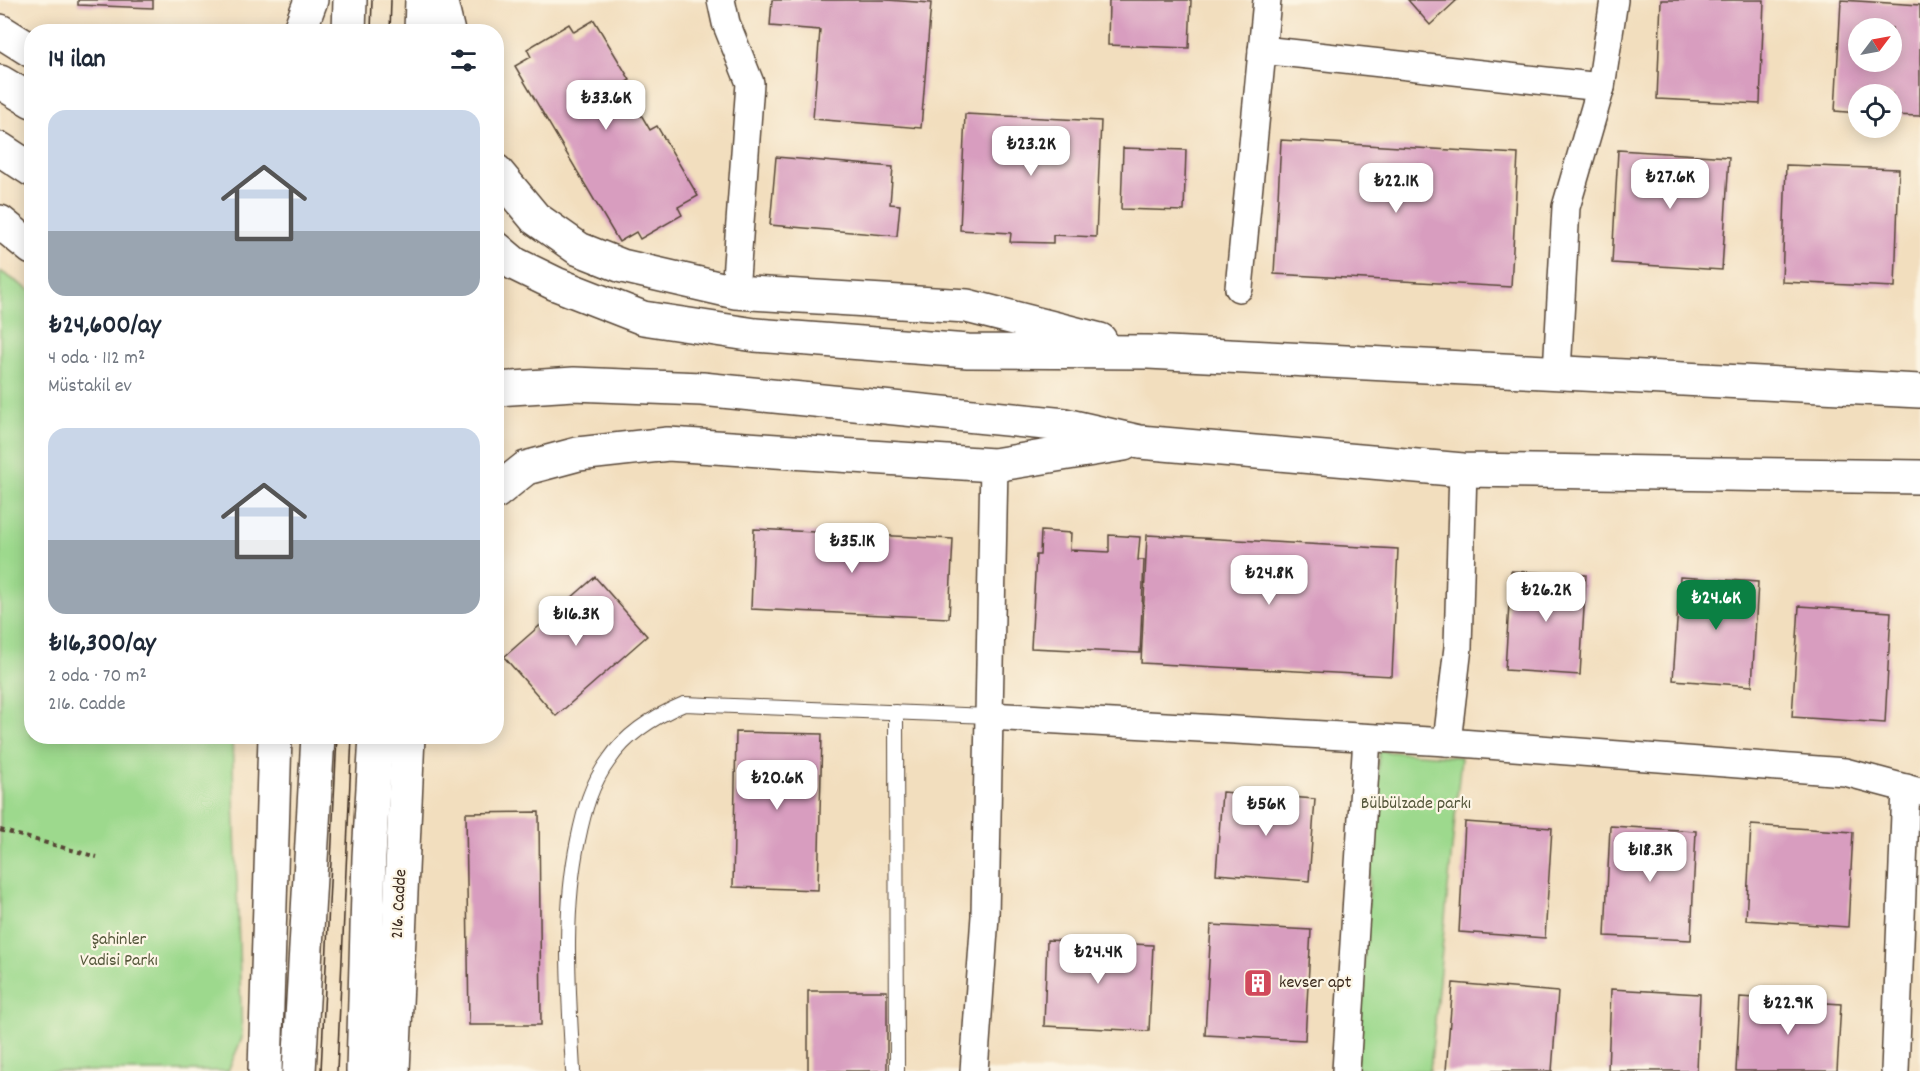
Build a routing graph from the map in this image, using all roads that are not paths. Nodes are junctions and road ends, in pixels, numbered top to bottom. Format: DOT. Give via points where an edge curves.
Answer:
graph roads {
  1 [pos="311,0"];
  2 [pos="322,0"];
  3 [pos="350,0"];
  4 [pos="721,0"];
  5 [pos="1267,0"];
  6 [pos="1614,0"];
  7 [pos="302,24"];
  8 [pos="320,24"];
  9 [pos="349,24"];
  10 [pos="0,31"];
  11 [pos="24,46"];
  12 [pos="1262,50"];
  13 [pos="0,82"];
  14 [pos="1601,87"];
  15 [pos="24,96"];
  16 [pos="0,149"];
  17 [pos="24,165"];
  18 [pos="504,181"];
  19 [pos="0,222"];
  20 [pos="24,242"];
  21 [pos="504,255"];
  22 [pos="1239,288"];
  23 [pos="735,292"];
  24 [pos="1148,352"];
  25 [pos="1557,372"];
  26 [pos="504,388"];
  27 [pos="1920,391"];
  28 [pos="1140,442"];
  29 [pos="994,465"];
  30 [pos="1463,470"];
  31 [pos="1920,477"];
  32 [pos="504,486"];
  33 [pos="896,712"];
  34 [pos="989,716"];
  35 [pos="1367,738"];
  36 [pos="1448,742"];
  37 [pos="275,744"];
  38 [pos="318,744"];
  39 [pos="376,744"];
  40 [pos="408,744"];
  41 [pos="1913,790"];
  42 [pos="264,1071"];
  43 [pos="299,1071"];
  44 [pos="363,1071"];
  45 [pos="393,1071"];
  46 [pos="573,1071"];
  47 [pos="897,1071"];
  48 [pos="974,1071"];
  49 [pos="1346,1071"];
  50 [pos="1894,1071"];
  1 -- 7 [label="main road"];
  2 -- 8 [label="main road"];
  3 -- 9 [label="main road"];
  4 -- 23 [label="street" via="750,83"];
  5 -- 12 [label="street"];
  6 -- 14 [label="street"];
  10 -- 11 [label="main road"];
  12 -- 14 [label="street"];
  12 -- 22 [label="street"];
  13 -- 15 [label="main road"];
  14 -- 25 [label="street" via="1566,207"];
  16 -- 17 [label="main road"];
  18 -- 23 [label="main road" via="535,218 579,249 622,266"];
  19 -- 20 [label="main road"];
  21 -- 24 [label="main road" via="536,274 643,318 755,335 968,351"];
  23 -- 24 [label="main road" via="968,306"];
  24 -- 25 [label="main road"];
  25 -- 27 [label="main road"];
  26 -- 28 [label="main road" via="574,384 702,389 1065,425"];
  28 -- 29 [label="main road"];
  28 -- 30 [label="main road"];
  29 -- 32 [label="main road" via="668,444 578,454 526,468"];
  29 -- 34 [label="street"];
  30 -- 31 [label="main road"];
  30 -- 36 [label="street" via="1458,647"];
  33 -- 34 [label="lane"];
  33 -- 46 [label="lane" via="684,704 663,713 624,741 603,768 588,799 573,863 567,949"];
  33 -- 47 [label="lane"];
  34 -- 35 [label="street"];
  34 -- 48 [label="street" via="985,916"];
  35 -- 36 [label="street"];
  35 -- 49 [label="street"];
  36 -- 41 [label="street" via="1845,772"];
  37 -- 42 [label="main road"];
  38 -- 43 [label="main road"];
  39 -- 44 [label="main road"];
  40 -- 45 [label="main road, 216. Cadde"];
  41 -- 50 [label="street"];
}
